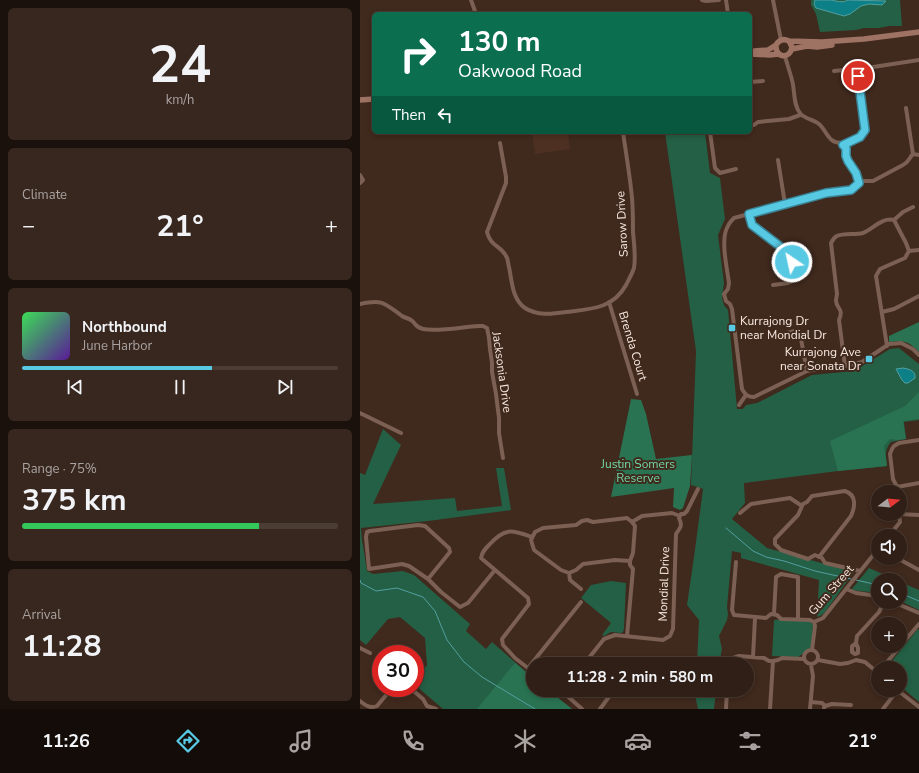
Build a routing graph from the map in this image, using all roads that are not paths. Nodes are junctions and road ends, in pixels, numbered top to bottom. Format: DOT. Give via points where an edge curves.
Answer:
graph roads {
  1 [pos="471,0"];
  2 [pos="702,0"];
  3 [pos="719,0"];
  4 [pos="726,0"];
  5 [pos="773,0"];
  6 [pos="475,12"];
  7 [pos="728,12"];
  8 [pos="919,32"];
  9 [pos="864,39"];
  10 [pos="781,40"];
  11 [pos="789,41"];
  12 [pos="776,45"];
  13 [pos="792,49"];
  14 [pos="752,53"];
  15 [pos="752,53"];
  16 [pos="778,54"];
  17 [pos="785,56"];
  18 [pos="919,60"];
  19 [pos="834,71"];
  20 [pos="858,71"];
  21 [pos="763,81"];
  22 [pos="752,82"];
  23 [pos="372,99"];
  24 [pos="360,100"];
  25 [pos="906,108"];
  26 [pos="800,115"];
  27 [pos="752,125"];
  28 [pos="623,134"];
  29 [pos="710,134"];
  30 [pos="500,143"];
  31 [pos="843,145"];
  32 [pos="913,154"];
  33 [pos="919,155"];
  34 [pos="778,160"];
  35 [pos="736,169"];
  36 [pos="360,175"];
  37 [pos="360,183"];
  38 [pos="859,183"];
  39 [pos="785,204"];
  40 [pos="913,207"];
  41 [pos="749,214"];
  42 [pos="894,220"];
  43 [pos="919,250"];
  44 [pos="909,251"];
  45 [pos="773,285"];
  46 [pos="919,296"];
  47 [pos="609,302"];
  48 [pos="360,304"];
  49 [pos="882,312"];
  50 [pos="779,335"];
  51 [pos="887,346"];
  52 [pos="919,355"];
  53 [pos="845,366"];
  54 [pos="807,371"];
  55 [pos="637,394"];
  56 [pos="746,395"];
  57 [pos="740,405"];
  58 [pos="360,413"];
  59 [pos="401,433"];
  60 [pos="919,440"];
  61 [pos="503,458"];
  62 [pos="919,482"];
  63 [pos="896,485"];
  64 [pos="906,485"];
  65 [pos="698,489"];
  66 [pos="802,506"];
  67 [pos="740,513"];
  68 [pos="907,514"];
  69 [pos="919,515"];
  70 [pos="680,516"];
  71 [pos="632,522"];
  72 [pos="532,537"];
  73 [pos="819,557"];
  74 [pos="871,559"];
  75 [pos="630,561"];
  76 [pos="736,562"];
  77 [pos="907,563"];
  78 [pos="495,570"];
  79 [pos="919,570"];
  80 [pos="860,572"];
  81 [pos="569,573"];
  82 [pos="428,579"];
  83 [pos="581,589"];
  84 [pos="846,589"];
  85 [pos="871,595"];
  86 [pos="581,602"];
  87 [pos="907,608"];
  88 [pos="880,609"];
  89 [pos="919,613"];
  90 [pos="774,614"];
  91 [pos="755,618"];
  92 [pos="798,620"];
  93 [pos="814,622"];
  94 [pos="919,624"];
  95 [pos="628,636"];
  96 [pos="856,643"];
  97 [pos="360,648"];
  98 [pos="812,650"];
  99 [pos="370,653"];
  100 [pos="537,657"];
  101 [pos="590,657"];
  102 [pos="736,657"];
  103 [pos="753,657"];
  104 [pos="754,657"];
  105 [pos="804,659"];
  106 [pos="818,660"];
  107 [pos="774,661"];
  108 [pos="888,661"];
  109 [pos="811,665"];
  110 [pos="526,666"];
  111 [pos="871,667"];
  112 [pos="384,697"];
  113 [pos="421,697"];
  114 [pos="568,697"];
  115 [pos="609,697"];
  116 [pos="727,697"];
  117 [pos="891,697"];
  118 [pos="906,697"];
  119 [pos="360,701"];
  120 [pos="811,702"];
  121 [pos="851,705"];
  122 [pos="426,707"];
  123 [pos="919,707"];
  124 [pos="370,708"];
  125 [pos="824,708"];
  126 [pos="436,709"];
  127 [pos="582,709"];
  128 [pos="600,709"];
  129 [pos="726,709"];
  130 [pos="770,709"];
  131 [pos="810,709"];
  132 [pos="883,709"];
  1 -- 6 [label="street"];
  2 -- 3 [label="street"];
  4 -- 7 [label="street"];
  5 -- 10 [label="street"];
  8 -- 9 [label="street"];
  9 -- 11 [label="street"];
  9 -- 13 [label="street"];
  10 -- 11 [label="street"];
  10 -- 12 [label="street"];
  11 -- 13 [label="street"];
  12 -- 14 [label="street" via="768,50"];
  12 -- 16 [label="street"];
  13 -- 17 [label="street" via="790,54"];
  15 -- 16 [label="street"];
  16 -- 17 [label="street"];
  17 -- 26 [label="street"];
  18 -- 20 [label="street" via="860,68"];
  19 -- 20 [label="street"];
  20 -- 31 [label="street" via="865,130 860,137"];
  21 -- 22 [label="street"];
  23 -- 24 [label="street"];
  25 -- 32 [label="street"];
  26 -- 27 [label="street"];
  26 -- 31 [label="street" via="818,123 831,139"];
  28 -- 47 [label="street, Sarow Drive" via="632,198 634,268 624,288"];
  29 -- 35 [label="street" via="715,168 720,173"];
  30 -- 47 [label="street, Sarow Drive" via="506,183 487,232 489,239 507,258 514,296 530,311 549,314 601,307"];
  31 -- 38 [label="street"];
  32 -- 33 [label="street"];
  32 -- 38 [label="street" via="907,162 873,181"];
  34 -- 39 [label="street"];
  36 -- 37 [label="street" via="363,180"];
  38 -- 39 [label="street" via="851,190 826,193"];
  39 -- 41 [label="street"];
  40 -- 42 [label="street"];
  41 -- 45 [label="street" via="752,225 790,254 793,281"];
  41 -- 56 [label="street" via="734,218 727,226 724,236 729,283 724,294 732,309 742,389"];
  42 -- 44 [label="street"];
  42 -- 53 [label="street" via="881,222 864,232 838,236 831,243"];
  43 -- 44 [label="street"];
  44 -- 49 [label="street" via="905,258 880,269 876,276"];
  46 -- 49 [label="street"];
  47 -- 55 [label="street, Brenda Court"];
  48 -- 61 [label="street, Jacksonia Drive" via="382,302 423,329 479,326 487,328"];
  49 -- 51 [label="street"];
  50 -- 54 [label="street" via="794,331 799,333"];
  51 -- 52 [label="street" via="901,343"];
  51 -- 53 [label="street" via="862,362"];
  53 -- 54 [label="street"];
  54 -- 56 [label="street" via="754,397"];
  56 -- 57 [label="street"];
  58 -- 59 [label="street"];
  60 -- 63 [label="street" via="899,443 892,449 890,454"];
  62 -- 64 [label="street"];
  65 -- 70 [label="street, Mondial Drive" via="687,511"];
  66 -- 67 [label="street" via="790,498 751,504"];
  66 -- 73 [label="street" via="798,515 775,539 775,544 781,550 808,559 815,555"];
  66 -- 73 [label="street" via="812,496 846,491 853,496 854,509 851,516"];
  68 -- 69 [label="street"];
  70 -- 71 [label="street" via="672,513 642,516"];
  70 -- 95 [label="street, Mondial Drive" via="681,527 676,534 673,629 670,636 663,640"];
  71 -- 72 [label="street" via="627,518 593,522 587,520 576,525 543,528"];
  71 -- 75 [label="street" via="635,526"];
  72 -- 78 [label="street" via="508,531 497,536 482,553 481,558"];
  72 -- 81 [label="street" via="534,550"];
  73 -- 80 [label="street" via="825,563"];
  74 -- 80 [label="street, Gum Street"];
  75 -- 81 [label="street" via="583,564"];
  75 -- 95 [label="street" via="633,569"];
  76 -- 91 [label="street" via="732,610 734,615"];
  77 -- 79 [label="street"];
  78 -- 82 [label="street" via="468,603 460,606"];
  78 -- 110 [label="street" via="528,598 529,604 502,639 503,645"];
  80 -- 84 [label="street, Gum Street"];
  81 -- 83 [label="street" via="570,580"];
  82 -- 82 [label="street" via="402,564 369,569 367,532 425,526 449,548 450,552"];
  84 -- 85 [label="street"];
  84 -- 93 [label="street, Gum Street" via="822,618"];
  86 -- 100 [label="street"];
  87 -- 89 [label="street"];
  88 -- 96 [label="street" via="857,636"];
  90 -- 91 [label="street" via="766,618"];
  90 -- 92 [label="street" via="781,619"];
  90 -- 92 [label="street" via="776,577 781,574 798,577"];
  91 -- 103 [label="street"];
  92 -- 93 [label="street"];
  93 -- 98 [label="street, Gum Street"];
  94 -- 108 [label="street"];
  95 -- 101 [label="street, Mondial Drive" via="615,635 604,639"];
  97 -- 99 [label="street"];
  98 -- 105 [label="street" via="804,654"];
  98 -- 106 [label="street" via="816,651"];
  102 -- 103 [label="street"];
  104 -- 107 [label="street"];
  105 -- 107 [label="street" via="782,658"];
  105 -- 109 [label="street"];
  106 -- 109 [label="street"];
  106 -- 111 [label="street" via="840,664 856,660 865,662"];
  107 -- 130 [label="street"];
  109 -- 120 [label="street"];
  112 -- 124 [label="street" via="377,706"];
  113 -- 122 [label="street"];
  114 -- 127 [label="street"];
  115 -- 128 [label="street"];
  116 -- 129 [label="street"];
  117 -- 132 [label="street"];
  118 -- 123 [label="street"];
  119 -- 124 [label="street"];
  120 -- 125 [label="street" via="822,702"];
  120 -- 131 [label="street"];
  121 -- 125 [label="street" via="832,704"];
  122 -- 126 [label="street"];
}
